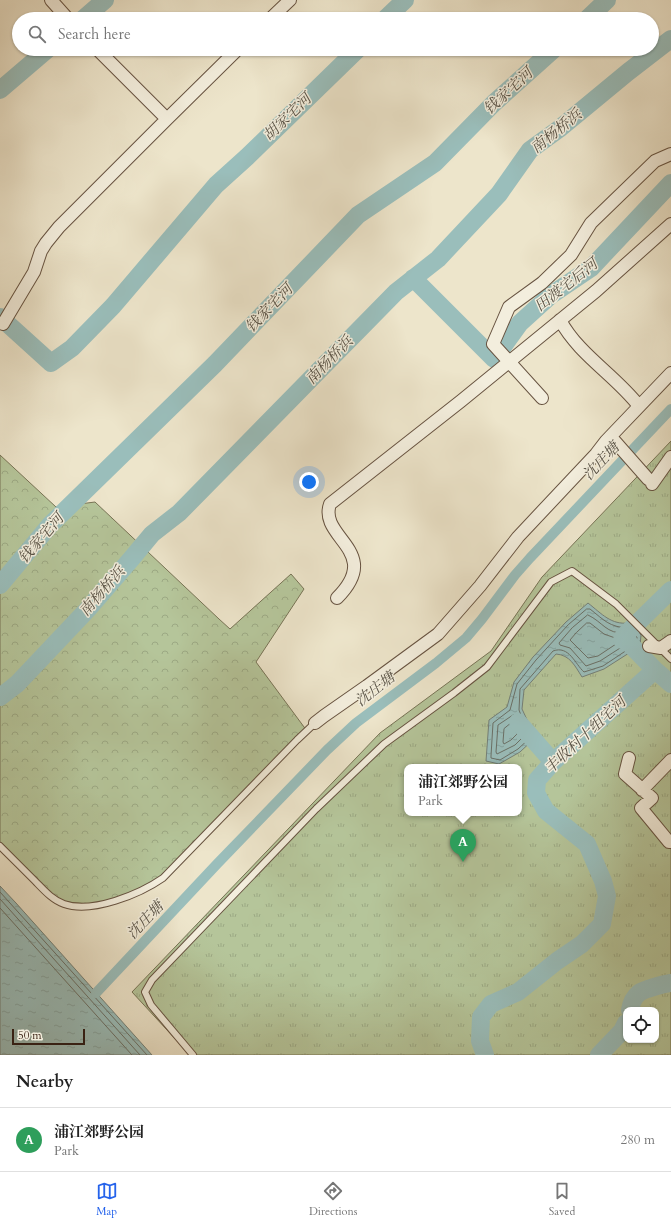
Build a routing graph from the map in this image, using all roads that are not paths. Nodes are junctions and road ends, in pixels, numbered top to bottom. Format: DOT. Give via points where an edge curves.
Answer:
graph roads {
  1 [pos="51,0"];
  2 [pos="290,0"];
  3 [pos="62,12"];
  4 [pos="277,12"];
  5 [pos="104,56"];
  6 [pos="231,56"];
  7 [pos="167,119"];
  8 [pos="671,154"];
  9 [pos="671,224"];
  10 [pos="560,320"];
  11 [pos="4,324"];
  12 [pos="507,360"];
  13 [pos="671,373"];
  14 [pos="542,398"];
  15 [pos="639,406"];
  16 [pos="612,438"];
  17 [pos="671,457"];
  18 [pos="337,598"];
  19 [pos="671,641"];
  20 [pos="655,647"];
  21 [pos="671,659"];
  22 [pos="315,723"];
  23 [pos="629,758"];
  24 [pos="671,760"];
  25 [pos="642,790"];
  26 [pos="671,842"];
  27 [pos="0,846"];
  28 [pos="193,1055"];
  1 -- 3 [label="street"];
  2 -- 4 [label="street"];
  5 -- 7 [label="street"];
  6 -- 7 [label="street"];
  7 -- 11 [label="street" via="46,243 34,272"];
  8 -- 12 [label="street" via="655,161 592,223 571,255 542,283 509,307 493,344"];
  9 -- 10 [label="street"];
  10 -- 12 [label="street"];
  10 -- 15 [label="street" via="588,356 615,379"];
  12 -- 14 [label="street"];
  12 -- 18 [label="street" via="461,401 330,504 328,510 333,528 352,554 355,563 346,589"];
  13 -- 15 [label="street"];
  15 -- 16 [label="street"];
  16 -- 17 [label="street" via="650,481"];
  16 -- 22 [label="street" via="518,537 438,634"];
  19 -- 20 [label="street"];
  20 -- 21 [label="lane"];
  20 -- 28 [label="lane" via="616,604 572,571 551,582 488,667 384,744 316,808 152,980 145,992 151,1005"];
  22 -- 27 [label="lane" via="162,878 138,893 115,902 86,906 64,904 49,894"];
  23 -- 25 [label="street" via="625,774"];
  24 -- 25 [label="street"];
  25 -- 26 [label="street" via="652,798 641,808"];
}
